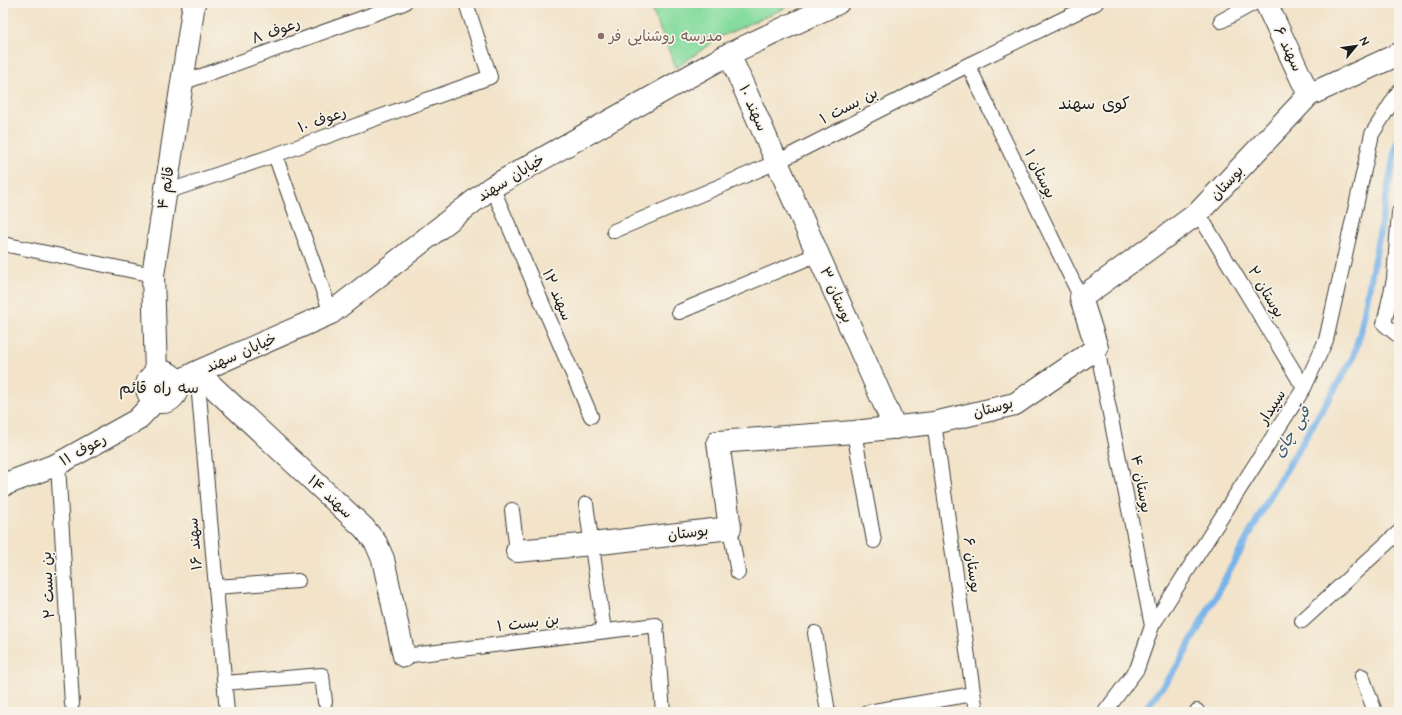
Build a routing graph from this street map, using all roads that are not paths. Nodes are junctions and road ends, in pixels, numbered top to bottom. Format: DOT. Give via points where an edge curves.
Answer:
graph roads {
  1 [pos="194,3"];
  2 [pos="404,3"];
  3 [pos="466,3"];
  4 [pos="838,3"];
  5 [pos="1096,3"];
  6 [pos="1254,3"];
  7 [pos="1266,3"];
  8 [pos="1221,21"];
  9 [pos="729,54"];
  10 [pos="1399,54"];
  11 [pos="968,66"];
  12 [pos="182,83"];
  13 [pos="1399,91"];
  14 [pos="1309,95"];
  15 [pos="275,155"];
  16 [pos="777,162"];
  17 [pos="492,187"];
  18 [pos="166,192"];
  19 [pos="1399,212"];
  20 [pos="1198,213"];
  21 [pos="614,231"];
  22 [pos="3,244"];
  23 [pos="818,254"];
  24 [pos="153,275"];
  25 [pos="1396,278"];
  26 [pos="1081,298"];
  27 [pos="679,312"];
  28 [pos="331,313"];
  29 [pos="1399,336"];
  30 [pos="1097,348"];
  31 [pos="197,372"];
  32 [pos="156,373"];
  33 [pos="176,383"];
  34 [pos="1304,388"];
  35 [pos="155,401"];
  36 [pos="591,416"];
  37 [pos="934,423"];
  38 [pos="896,428"];
  39 [pos="854,432"];
  40 [pos="58,464"];
  41 [pos="3,485"];
  42 [pos="586,504"];
  43 [pos="512,510"];
  44 [pos="730,528"];
  45 [pos="1399,532"];
  46 [pos="874,541"];
  47 [pos="592,544"];
  48 [pos="517,551"];
  49 [pos="738,573"];
  50 [pos="298,580"];
  51 [pos="216,587"];
  52 [pos="1302,621"];
  53 [pos="1152,626"];
  54 [pos="604,631"];
  55 [pos="815,634"];
  56 [pos="404,656"];
  57 [pos="1362,676"];
  58 [pos="224,683"];
  59 [pos="973,694"];
  60 [pos="325,702"];
  61 [pos="72,704"];
  62 [pos="227,712"];
  63 [pos="663,712"];
  64 [pos="828,712"];
  65 [pos="868,712"];
  66 [pos="976,712"];
  67 [pos="1106,712"];
  68 [pos="1375,712"];
  1 -- 12 [label="street, قائم ۴"];
  2 -- 12 [label="lane, رعوف ۸"];
  3 -- 15 [label="lane, رعوف ۱۰" via="490,77"];
  4 -- 9 [label="street, خیابان سهند"];
  5 -- 11 [label="lane, بن بست ۱"];
  6 -- 8 [label="lane"];
  7 -- 14 [label="street, سهند ۶"];
  9 -- 16 [label="street, سهند ۱۰"];
  9 -- 17 [label="street, خیابان سهند"];
  10 -- 14 [label="street, بوستان"];
  11 -- 16 [label="lane, بن بست ۱"];
  11 -- 26 [label="lane, بوستان ۱"];
  12 -- 18 [label="street, قائم ۴"];
  13 -- 34 [label="lane, سپیدار" via="1372,134 1326,340"];
  14 -- 20 [label="street, بوستان"];
  15 -- 18 [label="lane, رعوف ۱۰"];
  15 -- 28 [label="lane"];
  16 -- 21 [label="lane, بن بست ۱"];
  16 -- 23 [label="street, بوستان ۳"];
  17 -- 28 [label="street, خیابان سهند"];
  17 -- 36 [label="lane, سهند ۱۲"];
  18 -- 24 [label="street, قائم ۴"];
  19 -- 25 [label="lane"];
  20 -- 26 [label="street, بوستان"];
  20 -- 34 [label="lane, بوستان ۲"];
  22 -- 24 [label="lane"];
  23 -- 27 [label="lane"];
  23 -- 38 [label="street, بوستان ۳"];
  24 -- 32 [label="street, قائم ۴"];
  25 -- 29 [label="lane" via="1384,324"];
  26 -- 30 [label="street"];
  28 -- 31 [label="street, خیابان سهند"];
  30 -- 37 [label="street, بوستان" via="1015,404"];
  30 -- 53 [label="lane, بوستان ۴"];
  31 -- 33 [label="street, خیابان سهند"];
  31 -- 51 [label="lane, سهند ۱۶"];
  31 -- 56 [label="street, سهند ۱۴" via="376,542 383,559"];
  32 -- 33 [label="street" via="166,373"];
  32 -- 35 [label="street" via="148,380 146,390"];
  33 -- 35 [label="street" via="176,393 169,401"];
  34 -- 53 [label="lane, سپیدار"];
  35 -- 40 [label="street, رعوف ۱۱" via="137,420"];
  37 -- 38 [label="street, بوستان"];
  37 -- 59 [label="lane, بوستان ۶"];
  38 -- 39 [label="street, بوستان"];
  39 -- 44 [label="street, بوستان" via="718,442"];
  39 -- 46 [label="lane"];
  40 -- 41 [label="street, رعوف ۱۱"];
  40 -- 61 [label="lane, بن بست ۲"];
  42 -- 47 [label="lane"];
  43 -- 48 [label="lane"];
  44 -- 47 [label="street, بوستان"];
  44 -- 49 [label="lane"];
  45 -- 52 [label="lane"];
  47 -- 48 [label="street, بوستان"];
  47 -- 54 [label="lane"];
  50 -- 51 [label="lane"];
  51 -- 58 [label="lane, سهند ۱۶"];
  53 -- 67 [label="lane, سپیدار" via="1137,669"];
  54 -- 56 [label="lane, بن بست ۱"];
  54 -- 63 [label="lane, بن بست ۱" via="656,625"];
  55 -- 64 [label="lane"];
  57 -- 68 [label="lane"];
  58 -- 60 [label="lane" via="322,675"];
  58 -- 62 [label="lane, سهند ۱۶"];
  59 -- 65 [label="lane"];
  59 -- 66 [label="lane, بوستان ۶"];
}
